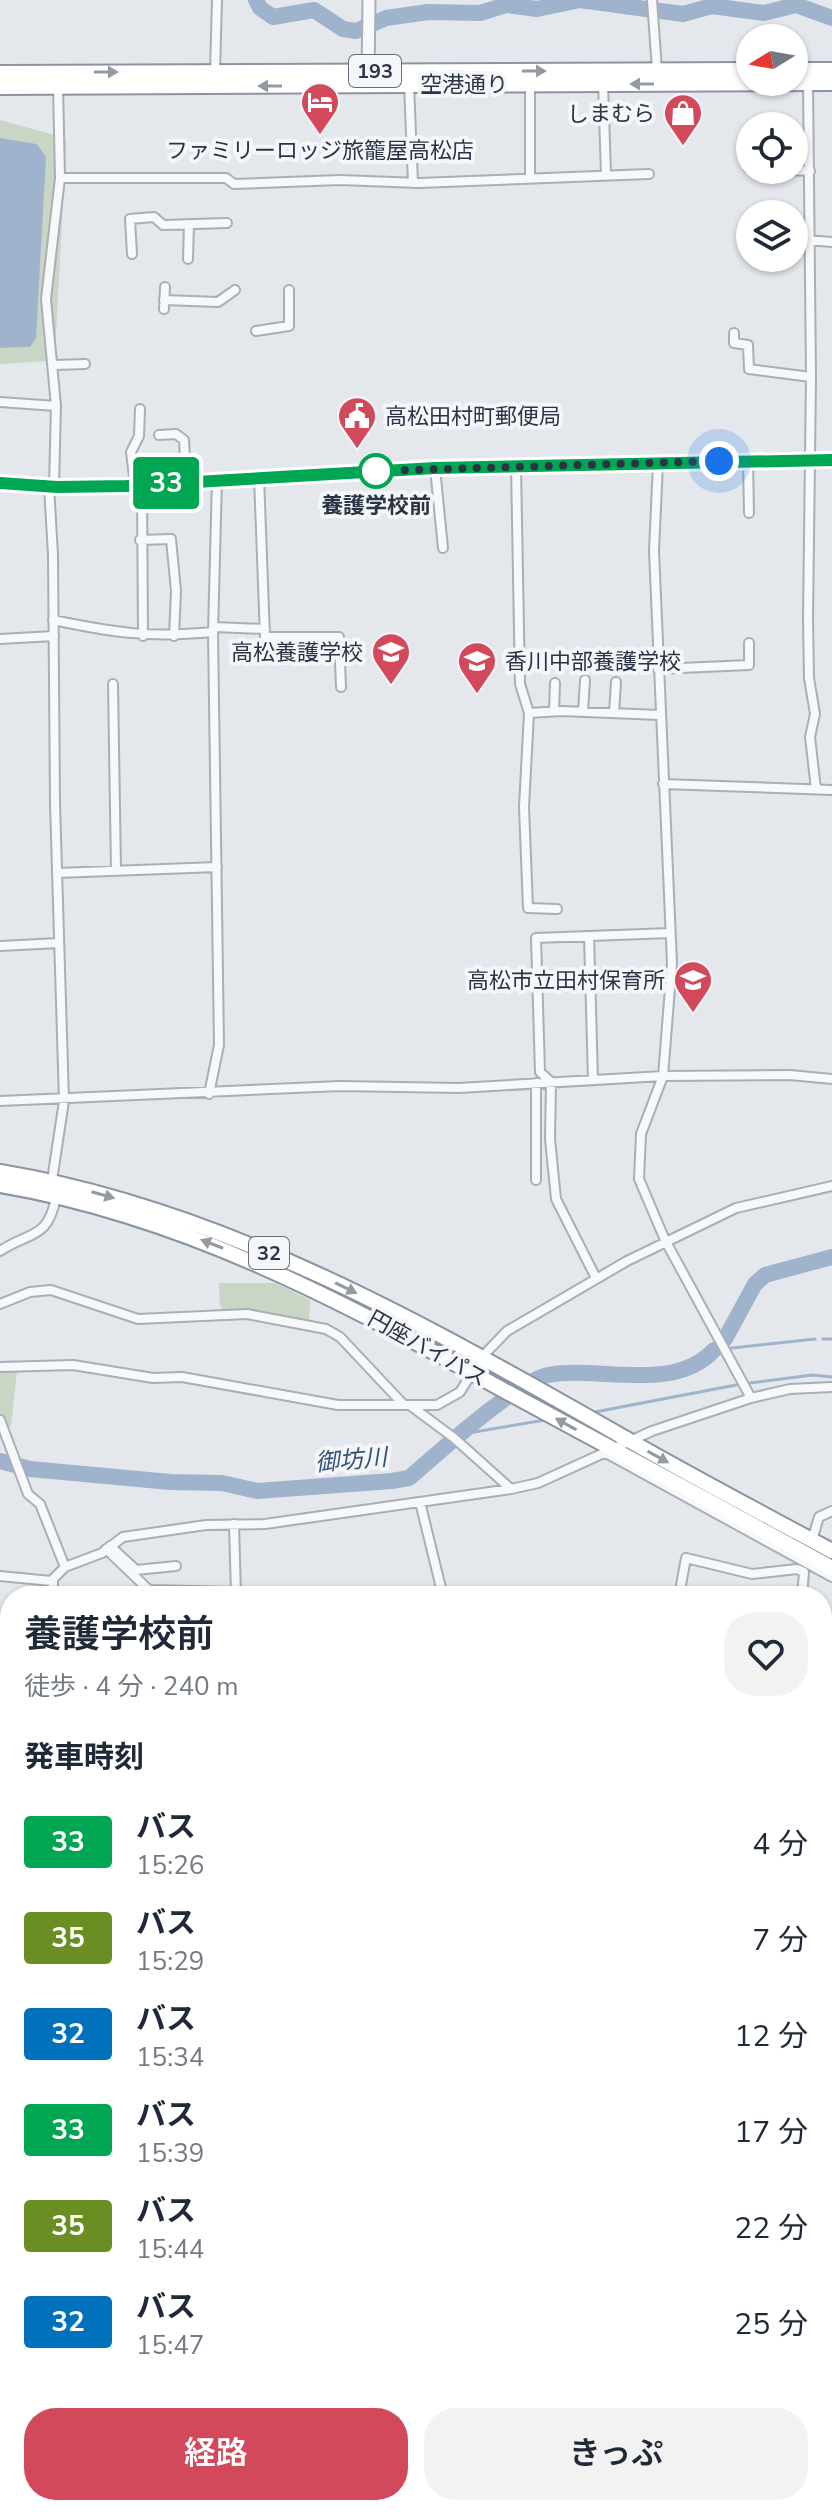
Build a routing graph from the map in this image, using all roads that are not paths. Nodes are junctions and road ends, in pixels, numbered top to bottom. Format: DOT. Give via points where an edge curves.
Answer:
graph roads {
  1 [pos="217,0"];
  2 [pos="369,0"];
  3 [pos="653,6"];
  4 [pos="657,70"];
  5 [pos="736,70"];
  6 [pos="808,70"];
  7 [pos="832,70"];
  8 [pos="215,72"];
  9 [pos="0,73"];
  10 [pos="368,78"];
  11 [pos="58,80"];
  12 [pos="736,83"];
  13 [pos="808,83"];
  14 [pos="832,83"];
  15 [pos="409,84"];
  16 [pos="530,84"];
  17 [pos="603,84"];
  18 [pos="0,87"];
  19 [pos="810,171"];
  20 [pos="606,174"];
  21 [pos="649,174"];
  22 [pos="530,177"];
  23 [pos="60,178"];
  24 [pos="413,183"];
  25 [pos="227,223"];
  26 [pos="189,224"];
  27 [pos="809,240"];
  28 [pos="832,242"];
  29 [pos="132,254"];
  30 [pos="188,259"];
  31 [pos="165,287"];
  32 [pos="235,290"];
  33 [pos="289,290"];
  34 [pos="256,331"];
  35 [pos="734,333"];
  36 [pos="85,364"];
  37 [pos="54,365"];
  38 [pos="811,377"];
  39 [pos="0,402"];
  40 [pos="56,406"];
  41 [pos="140,409"];
  42 [pos="159,435"];
  43 [pos="748,460"];
  44 [pos="810,460"];
  45 [pos="832,460"];
  46 [pos="658,463"];
  47 [pos="516,466"];
  48 [pos="435,468"];
  49 [pos="259,477"];
  50 [pos="217,480"];
  51 [pos="186,482"];
  52 [pos="0,483"];
  53 [pos="138,485"];
  54 [pos="51,486"];
  55 [pos="749,513"];
  56 [pos="140,540"];
  57 [pos="443,548"];
  58 [pos="53,620"];
  59 [pos="265,629"];
  60 [pos="214,630"];
  61 [pos="54,636"];
  62 [pos="143,636"];
  63 [pos="174,636"];
  64 [pos="0,639"];
  65 [pos="749,643"];
  66 [pos="658,669"];
  67 [pos="585,680"];
  68 [pos="616,682"];
  69 [pos="555,683"];
  70 [pos="113,684"];
  71 [pos="341,687"];
  72 [pos="554,711"];
  73 [pos="583,712"];
  74 [pos="529,713"];
  75 [pos="614,713"];
  76 [pos="660,715"];
  77 [pos="663,784"];
  78 [pos="816,789"];
  79 [pos="832,790"];
  80 [pos="217,867"];
  81 [pos="116,870"];
  82 [pos="57,873"];
  83 [pos="557,909"];
  84 [pos="670,933"];
  85 [pos="589,936"];
  86 [pos="59,943"];
  87 [pos="0,946"];
  88 [pos="663,1076"];
  89 [pos="832,1079"];
  90 [pos="593,1080"];
  91 [pos="551,1082"];
  92 [pos="536,1083"];
  93 [pos="209,1094"];
  94 [pos="0,1101"];
  95 [pos="64,1101"];
  96 [pos="0,1172"];
  97 [pos="536,1180"];
  98 [pos="0,1185"];
  99 [pos="832,1186"];
  100 [pos="52,1191"];
  101 [pos="665,1240"];
  102 [pos="0,1251"];
  103 [pos="596,1278"];
  104 [pos="0,1304"];
  105 [pos="481,1358"];
  106 [pos="0,1367"];
  107 [pos="473,1372"];
  108 [pos="832,1387"];
  109 [pos="751,1398"];
  110 [pos="407,1405"];
  111 [pos="0,1420"];
  112 [pos="631,1442"];
  113 [pos="608,1450"];
  114 [pos="511,1489"];
  115 [pos="420,1502"];
  116 [pos="832,1511"];
  117 [pos="234,1524"];
  118 [pos="812,1540"];
  119 [pos="108,1548"];
  120 [pos="832,1551"];
  121 [pos="176,1566"];
  122 [pos="65,1567"];
  123 [pos="832,1568"];
  124 [pos="0,1576"];
  125 [pos="832,1577"];
  126 [pos="53,1580"];
  127 [pos="53,1586"];
  128 [pos="145,1586"];
  129 [pos="235,1586"];
  130 [pos="441,1586"];
  131 [pos="681,1586"];
  132 [pos="803,1586"];
  133 [pos="0,1826"];
  134 [pos="0,1835"];
  1 -- 8 [label="street"];
  2 -- 10 [label="street"];
  3 -- 4 [label="street"];
  4 -- 5 [label="highway, 空港通り / 193"];
  10 -- 4 [label="highway, 空港通り / 193, one-way"];
  6 -- 7 [label="highway"];
  8 -- 10 [label="highway, 空港通り / 193"];
  11 -- 8 [label="highway, 空港通り / 193, one-way"];
  9 -- 11 [label="highway, 空港通り / 193"];
  10 -- 11 [label="highway, 空港通り / 193, one-way"];
  10 -- 15 [label="highway, 空港通り / 193"];
  11 -- 18 [label="highway, 空港通り / 193"];
  11 -- 23 [label="street"];
  12 -- 17 [label="highway, 空港通り / 193, one-way"];
  13 -- 14 [label="highway, 空港通り / 193"];
  13 -- 19 [label="street"];
  15 -- 16 [label="highway, 空港通り / 193"];
  15 -- 24 [label="street"];
  16 -- 17 [label="highway, 空港通り / 193"];
  16 -- 22 [label="street"];
  17 -- 20 [label="street"];
  19 -- 27 [label="street"];
  20 -- 21 [label="street"];
  20 -- 22 [label="street"];
  22 -- 24 [label="street"];
  23 -- 24 [label="street"];
  23 -- 37 [label="street" via="46,299"];
  25 -- 26 [label="street"];
  26 -- 29 [label="street" via="163,225 154,217 130,219"];
  26 -- 30 [label="street"];
  27 -- 28 [label="street"];
  27 -- 38 [label="street"];
  31 -- 32 [label="street" via="164,304 218,302"];
  33 -- 34 [label="street" via="289,326"];
  35 -- 38 [label="street" via="734,343 748,345 749,369"];
  36 -- 37 [label="street"];
  37 -- 40 [label="street"];
  38 -- 44 [label="street"];
  39 -- 40 [label="street"];
  40 -- 54 [label="street"];
  41 -- 53 [label="street" via="139,436 131,452"];
  42 -- 51 [label="street" via="176,434 184,440"];
  43 -- 44 [label="main road"];
  43 -- 46 [label="main road"];
  43 -- 55 [label="street"];
  44 -- 45 [label="main road"];
  44 -- 78 [label="street" via="809,678 815,714 810,737"];
  46 -- 47 [label="main road"];
  46 -- 66 [label="street"];
  47 -- 48 [label="main road"];
  47 -- 74 [label="street" via="520,684"];
  48 -- 49 [label="main road"];
  48 -- 57 [label="street"];
  49 -- 50 [label="main road"];
  49 -- 59 [label="street"];
  50 -- 51 [label="main road"];
  50 -- 60 [label="street"];
  51 -- 53 [label="main road"];
  52 -- 54 [label="main road"];
  53 -- 54 [label="main road"];
  53 -- 56 [label="street"];
  54 -- 58 [label="street"];
  56 -- 62 [label="street"];
  56 -- 63 [label="street" via="171,539"];
  58 -- 61 [label="street"];
  58 -- 62 [label="street"];
  59 -- 60 [label="street"];
  59 -- 71 [label="street" via="265,637 339,637"];
  60 -- 63 [label="street"];
  60 -- 80 [label="street"];
  61 -- 64 [label="street"];
  61 -- 82 [label="street"];
  62 -- 63 [label="street"];
  65 -- 66 [label="street" via="749,665"];
  66 -- 76 [label="street"];
  67 -- 73 [label="street"];
  68 -- 75 [label="street"];
  69 -- 72 [label="street"];
  70 -- 81 [label="street"];
  72 -- 73 [label="street"];
  72 -- 74 [label="street"];
  73 -- 75 [label="street"];
  74 -- 83 [label="street" via="524,807 528,908"];
  75 -- 76 [label="street"];
  76 -- 77 [label="street"];
  77 -- 78 [label="street"];
  77 -- 84 [label="street"];
  78 -- 79 [label="street"];
  80 -- 81 [label="street"];
  80 -- 93 [label="street" via="219,1045"];
  81 -- 82 [label="street"];
  82 -- 86 [label="street"];
  84 -- 85 [label="street"];
  84 -- 88 [label="street"];
  85 -- 90 [label="street"];
  85 -- 91 [label="street" via="536,938 540,1072"];
  86 -- 87 [label="street"];
  86 -- 95 [label="street"];
  88 -- 89 [label="street"];
  88 -- 90 [label="street"];
  88 -- 101 [label="street" via="638,1156 647,1204"];
  90 -- 91 [label="street"];
  91 -- 92 [label="street"];
  91 -- 103 [label="street" via="556,1199"];
  92 -- 93 [label="street"];
  92 -- 97 [label="street"];
  93 -- 95 [label="street"];
  94 -- 95 [label="street"];
  95 -- 100 [label="street"];
  96 -- 100 [label="highway, 円座バイパス / 32"];
  98 -- 100 [label="highway, 円座バイパス / 32"];
  99 -- 101 [label="street" via="736,1208"];
  100 -- 102 [label="street" via="52,1216 43,1230"];
  100 -- 105 [label="highway, 円座バイパス / 32, one-way" via="96,1192 223,1232"];
  107 -- 100 [label="highway, 円座バイパス / 32, one-way" via="300,1281 218,1246"];
  101 -- 103 [label="street"];
  101 -- 109 [label="street"];
  103 -- 105 [label="street" via="507,1331"];
  104 -- 110 [label="street" via="51,1290 138,1319 247,1314 326,1329"];
  105 -- 107 [label="street"];
  105 -- 112 [label="highway, 円座バイパス / 32"];
  106 -- 110 [label="street" via="85,1366 338,1405"];
  107 -- 110 [label="street" via="448,1402"];
  113 -- 107 [label="highway, 円座バイパス / 32, one-way"];
  108 -- 109 [label="street"];
  109 -- 112 [label="street"];
  110 -- 114 [label="street"];
  111 -- 122 [label="street" via="28,1494 40,1504"];
  112 -- 113 [label="street"];
  112 -- 118 [label="highway, 円座バイパス / 32, one-way"];
  113 -- 114 [label="street" via="538,1483"];
  113 -- 123 [label="highway, 円座バイパス / 32"];
  113 -- 125 [label="street"];
  114 -- 115 [label="street"];
  115 -- 117 [label="street"];
  115 -- 130 [label="street"];
  116 -- 118 [label="street" via="819,1517"];
  117 -- 119 [label="street" via="123,1537"];
  117 -- 129 [label="street"];
  118 -- 120 [label="highway, 円座バイパス / 32"];
  119 -- 121 [label="street" via="136,1570"];
  119 -- 122 [label="street"];
  119 -- 128 [label="street"];
  122 -- 126 [label="street"];
  124 -- 126 [label="street"];
  126 -- 127 [label="street"];
  131 -- 132 [label="street" via="686,1558 752,1574 797,1569 804,1572"];
  133 -- 134 [label="street"];
}
